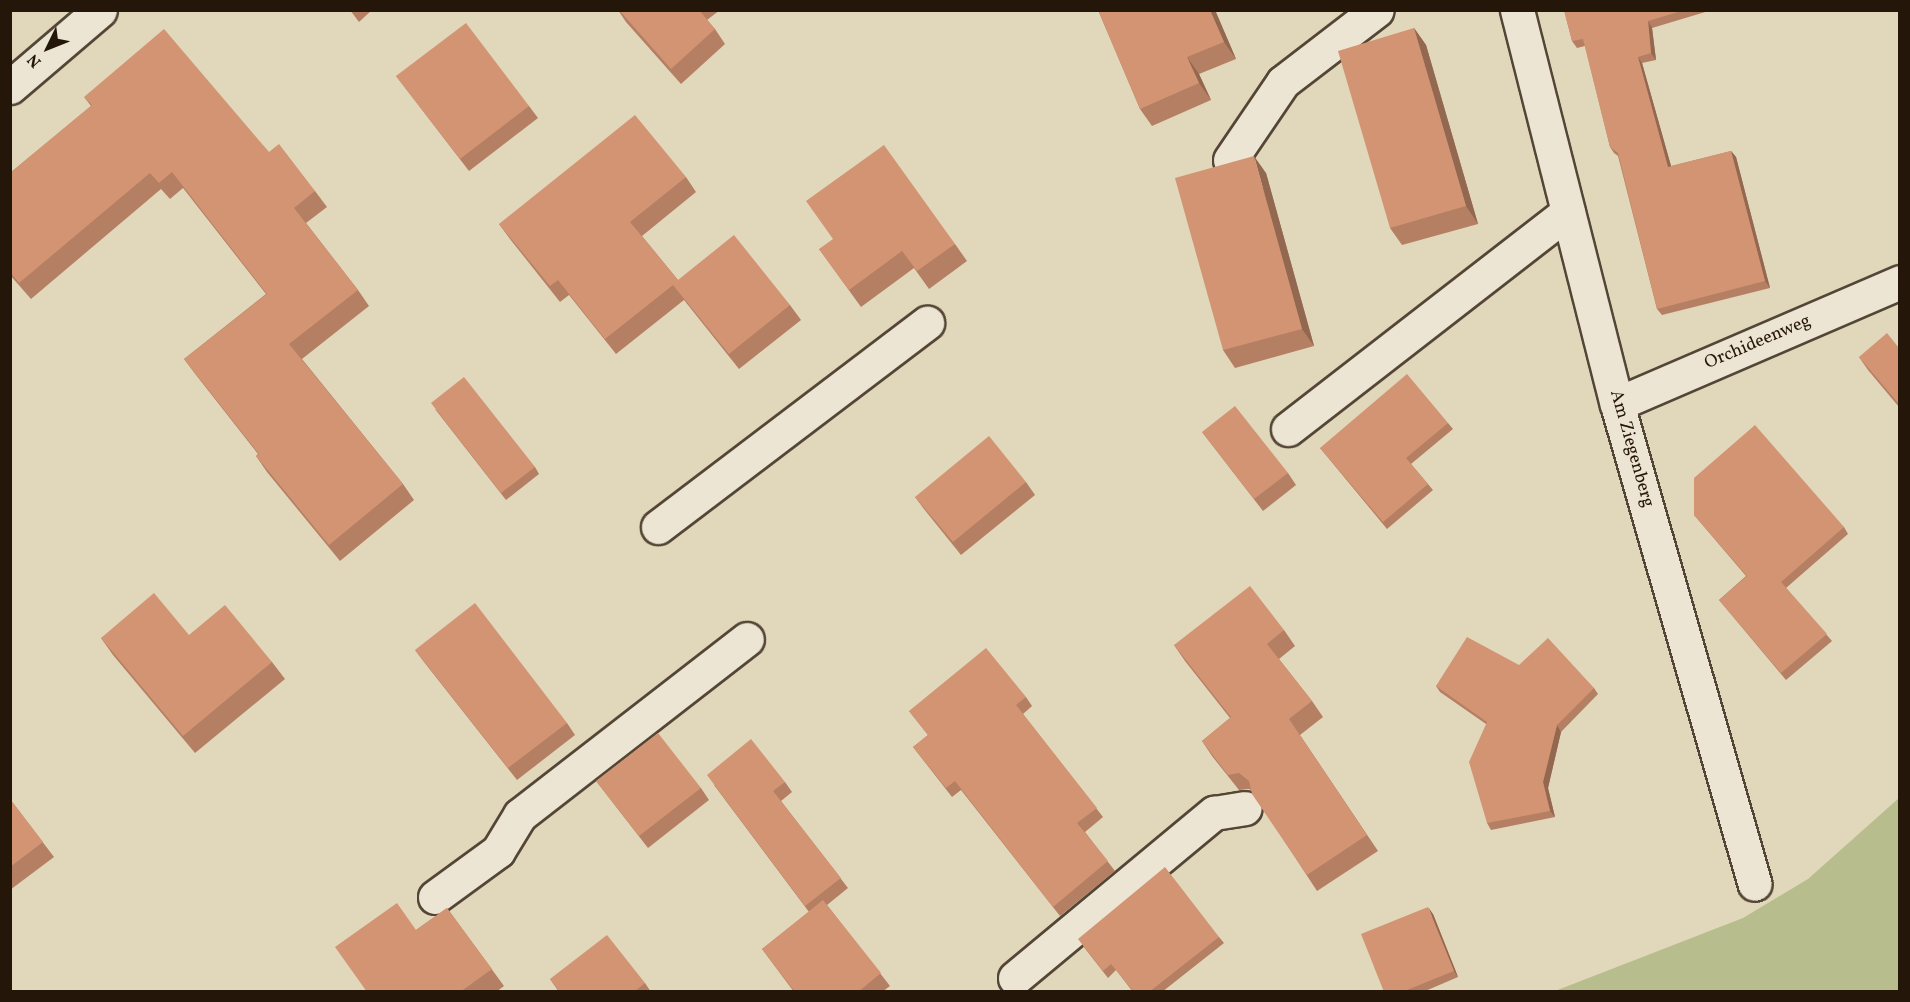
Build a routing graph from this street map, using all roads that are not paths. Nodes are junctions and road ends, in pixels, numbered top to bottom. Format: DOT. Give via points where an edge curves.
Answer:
graph roads {
  1 [pos="100,10"];
  2 [pos="1377,10"];
  3 [pos="1517,10"];
  4 [pos="10,87"];
  5 [pos="1230,160"];
  6 [pos="1568,212"];
  7 [pos="1899,282"];
  8 [pos="927,322"];
  9 [pos="1617,404"];
  10 [pos="1288,429"];
  11 [pos="657,527"];
  12 [pos="747,639"];
  13 [pos="1245,808"];
  14 [pos="1755,884"];
  15 [pos="435,897"];
  16 [pos="1015,978"];
  1 -- 4 [label="street"];
  2 -- 5 [label="street" via="1283,82"];
  3 -- 6 [label="street, Am Ziegenberg"];
  6 -- 9 [label="street, Am Ziegenberg"];
  6 -- 10 [label="street"];
  7 -- 9 [label="street, Orchideenweg"];
  8 -- 11 [label="street"];
  9 -- 14 [label="street, Am Ziegenberg"];
  12 -- 15 [label="street" via="520,815 498,851"];
  13 -- 16 [label="street" via="1214,813"];
}
